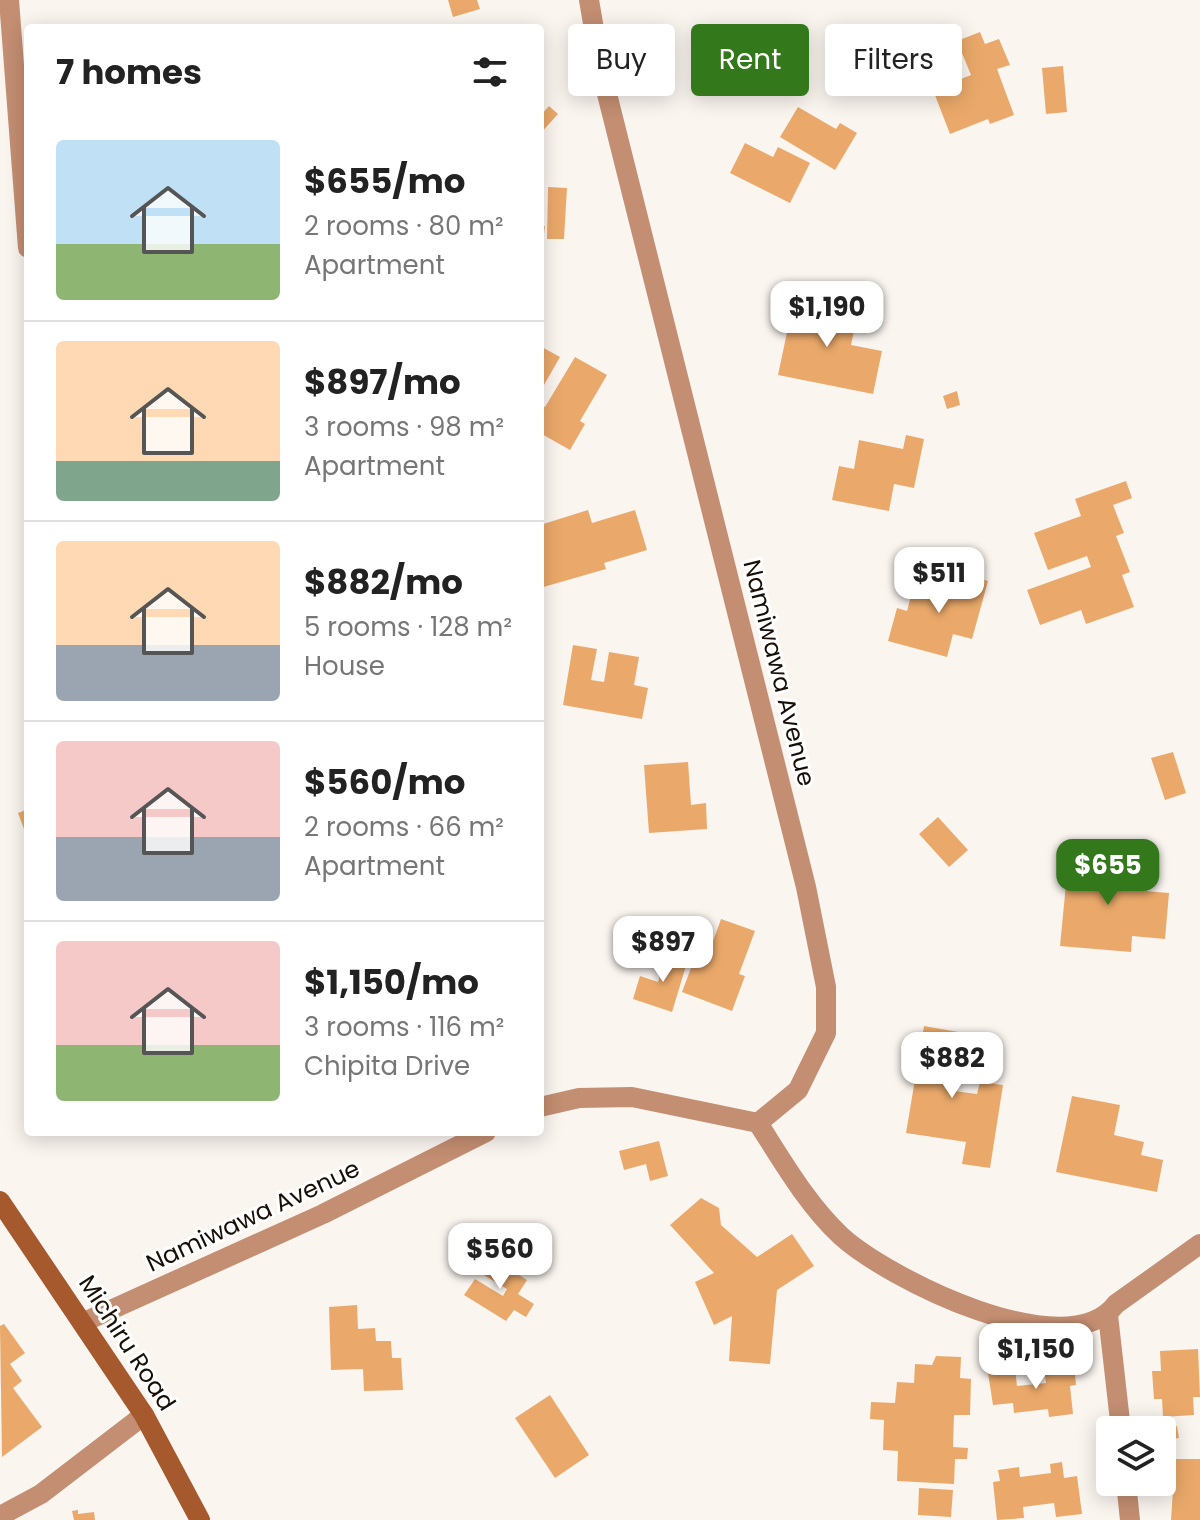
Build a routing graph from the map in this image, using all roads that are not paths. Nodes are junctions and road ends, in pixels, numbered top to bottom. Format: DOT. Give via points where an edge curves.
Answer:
graph roads {
  1 [pos="9,0"];
  2 [pos="589,0"];
  3 [pos="24,196"];
  4 [pos="544,1106"];
  5 [pos="758,1123"];
  6 [pos="478,1136"];
  7 [pos="0,1201"];
  8 [pos="1200,1244"];
  9 [pos="1108,1315"];
  10 [pos="84,1322"];
  11 [pos="144,1415"];
  12 [pos="1119,1416"];
  13 [pos="1127,1496"];
  14 [pos="0,1516"];
  15 [pos="200,1520"];
  16 [pos="1130,1520"];
  1 -- 3 [label="street"];
  2 -- 5 [label="street, Namiwawa Avenue" via="601,70 806,887 826,987 826,1033 798,1090"];
  4 -- 5 [label="street" via="579,1098 632,1097"];
  5 -- 9 [label="street" via="795,1182 841,1236 901,1278 963,1307 1030,1325 1076,1324"];
  6 -- 10 [label="street, Namiwawa Avenue" via="323,1214"];
  7 -- 10 [label="street, Michiru Road"];
  8 -- 9 [label="street"];
  9 -- 12 [label="street"];
  10 -- 11 [label="street, Michiru Road"];
  11 -- 14 [label="street" via="41,1494"];
  11 -- 15 [label="street, Michiru Road"];
  13 -- 16 [label="street"];
}
